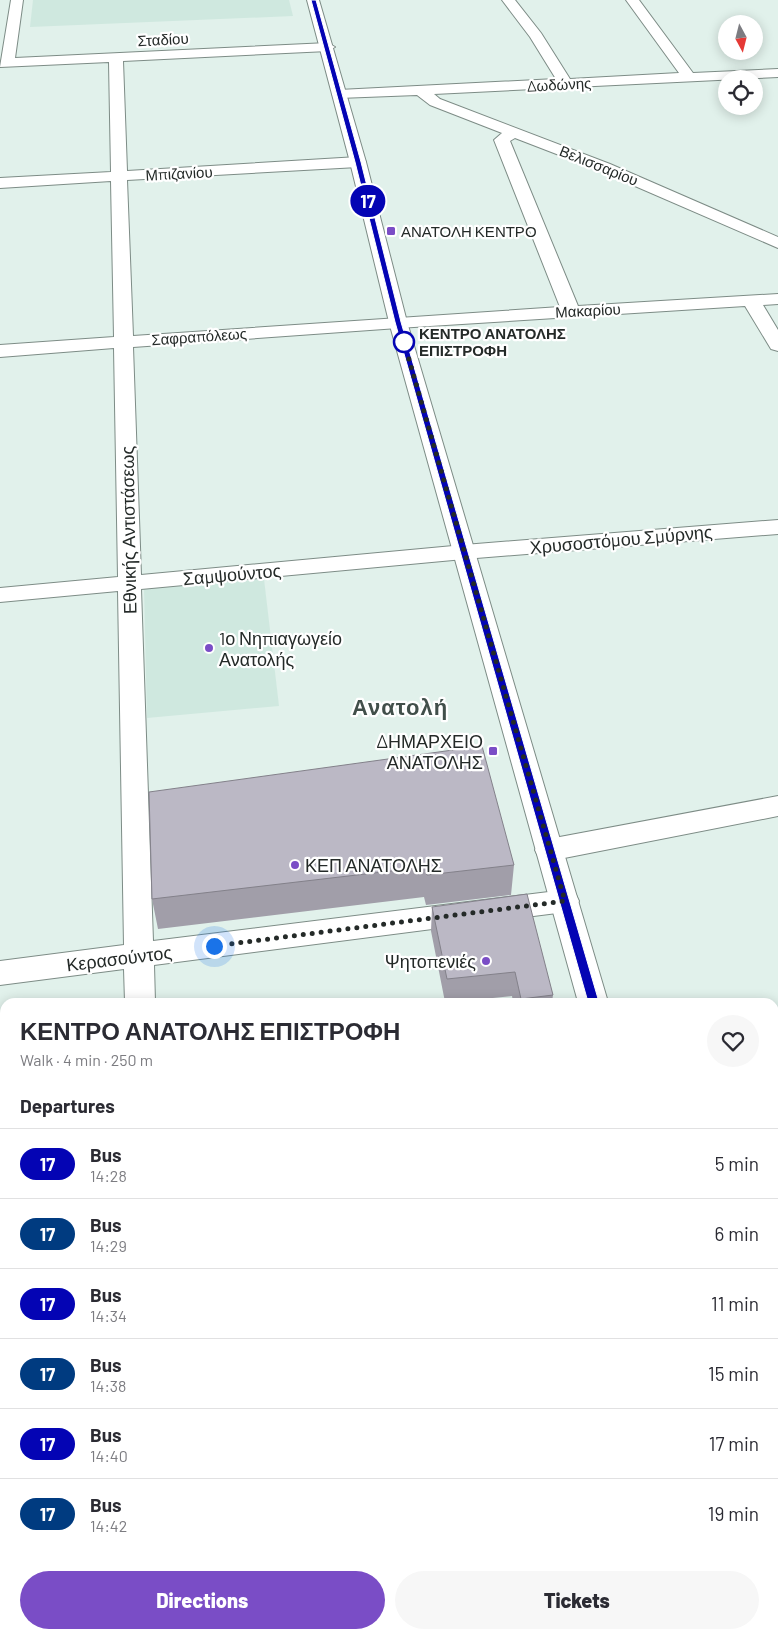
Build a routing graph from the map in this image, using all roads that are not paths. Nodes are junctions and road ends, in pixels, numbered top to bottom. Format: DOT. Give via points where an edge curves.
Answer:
graph roads {
  1 [pos="17,0"];
  2 [pos="314,0"];
  3 [pos="508,0"];
  4 [pos="632,0"];
  5 [pos="328,47"];
  6 [pos="116,57"];
  7 [pos="4,63"];
  8 [pos="778,73"];
  9 [pos="690,78"];
  10 [pos="566,84"];
  11 [pos="420,90"];
  12 [pos="339,94"];
  13 [pos="515,132"];
  14 [pos="358,162"];
  15 [pos="119,176"];
  16 [pos="0,183"];
  17 [pos="776,241"];
  18 [pos="778,298"];
  19 [pos="750,300"];
  20 [pos="571,312"];
  21 [pos="398,322"];
  22 [pos="123,342"];
  23 [pos="778,345"];
  24 [pos="0,351"];
  25 [pos="778,526"];
  26 [pos="464,552"];
  27 [pos="129,583"];
  28 [pos="0,595"];
  29 [pos="778,806"];
  30 [pos="549,850"];
  31 [pos="565,901"];
  32 [pos="139,955"];
  33 [pos="0,973"];
  34 [pos="140,998"];
  35 [pos="592,998"];
  1 -- 7 [label="street"];
  2 -- 5 [label="street"];
  3 -- 10 [label="street" via="536,36"];
  4 -- 9 [label="street"];
  5 -- 6 [label="street, Σταδίου"];
  5 -- 12 [label="street"];
  6 -- 7 [label="street, Σταδίου"];
  6 -- 15 [label="street, Εθνικής Αντιστάσεως"];
  8 -- 9 [label="street, Δωδώνης"];
  9 -- 10 [label="street, Δωδώνης"];
  10 -- 11 [label="street, Δωδώνης"];
  11 -- 12 [label="street, Δωδώνης"];
  11 -- 13 [label="street, Βελισσαρίου" via="435,102"];
  12 -- 14 [label="street"];
  13 -- 17 [label="street, Βελισσαρίου" via="663,191"];
  13 -- 20 [label="street" via="502,140"];
  14 -- 15 [label="street, Μπιζανίου"];
  14 -- 21 [label="street"];
  15 -- 16 [label="street, Μπιζανίου"];
  15 -- 22 [label="street, Εθνικής Αντιστάσεως"];
  18 -- 19 [label="street, Μακαρίου"];
  19 -- 20 [label="street, Μακαρίου"];
  19 -- 23 [label="street"];
  20 -- 21 [label="street, Μακαρίου"];
  21 -- 22 [label="street, Σαφραπόλεως"];
  21 -- 26 [label="street"];
  22 -- 24 [label="street, Σαφραπόλεως"];
  22 -- 27 [label="street, Εθνικής Αντιστάσεως"];
  25 -- 26 [label="street, Χρυσοστόμου Σμύρνης"];
  26 -- 27 [label="street, Σαμψούντος"];
  26 -- 30 [label="street"];
  27 -- 28 [label="street, Σαμψούντος"];
  27 -- 32 [label="street, Εθνικής Αντιστάσεως"];
  29 -- 30 [label="street"];
  30 -- 31 [label="street"];
  31 -- 32 [label="street, Κερασούντος"];
  31 -- 35 [label="street"];
  32 -- 33 [label="street, Κερασούντος"];
  32 -- 34 [label="street, Εθνικής Αντιστάσεως"];
}
